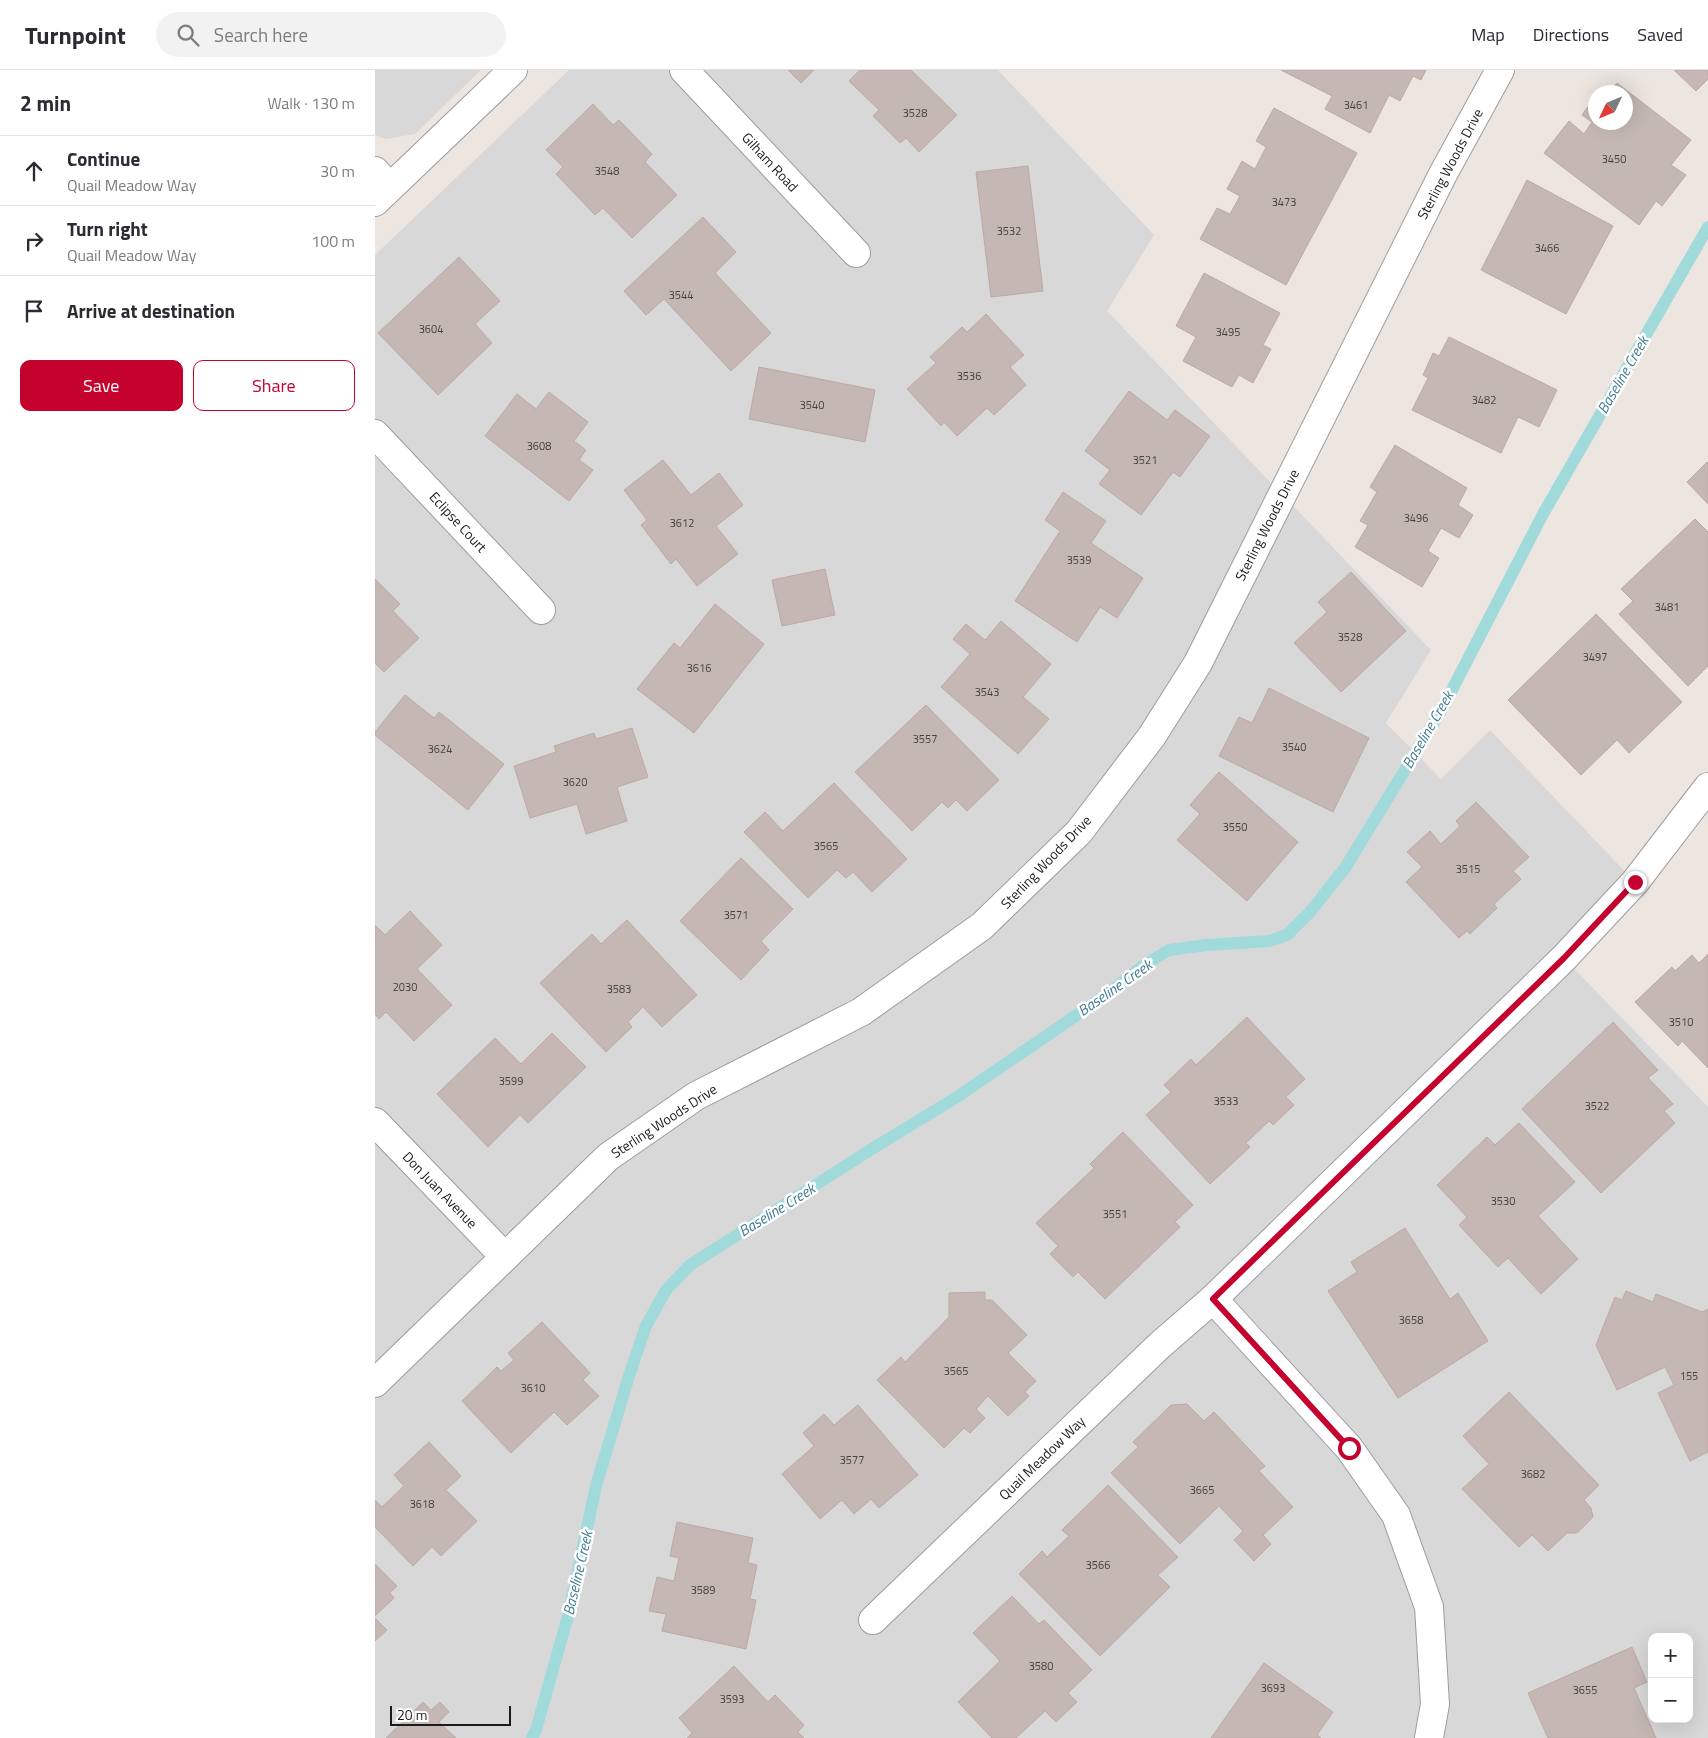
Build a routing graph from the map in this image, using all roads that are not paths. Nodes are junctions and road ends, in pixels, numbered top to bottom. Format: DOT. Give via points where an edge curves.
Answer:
graph roads {
  1 [pos="513,70"];
  2 [pos="684,70"];
  3 [pos="1500,70"];
  4 [pos="380,187"];
  5 [pos="857,253"];
  6 [pos="375,434"];
  7 [pos="541,610"];
  8 [pos="1708,787"];
  9 [pos="375,1122"];
  10 [pos="505,1257"];
  11 [pos="1213,1299"];
  12 [pos="375,1384"];
  13 [pos="873,1620"];
  14 [pos="1429,1738"];
  1 -- 4 [label="street"];
  2 -- 5 [label="street, Gilham Road"];
  3 -- 10 [label="street, Sterling Woods Drive" via="1443,174 1197,663 1152,736 1079,832 982,926 861,1012 697,1096 609,1157"];
  6 -- 7 [label="street, Eclipse Court"];
  8 -- 11 [label="street, Quail Meadow Way" via="1635,882 1564,958"];
  9 -- 10 [label="street, Don Juan Avenue"];
  10 -- 12 [label="street, Sterling Woods Drive"];
  11 -- 13 [label="street, Quail Meadow Way" via="1160,1345"];
  11 -- 14 [label="street" via="1349,1448 1396,1515 1429,1607 1435,1704"];
}
